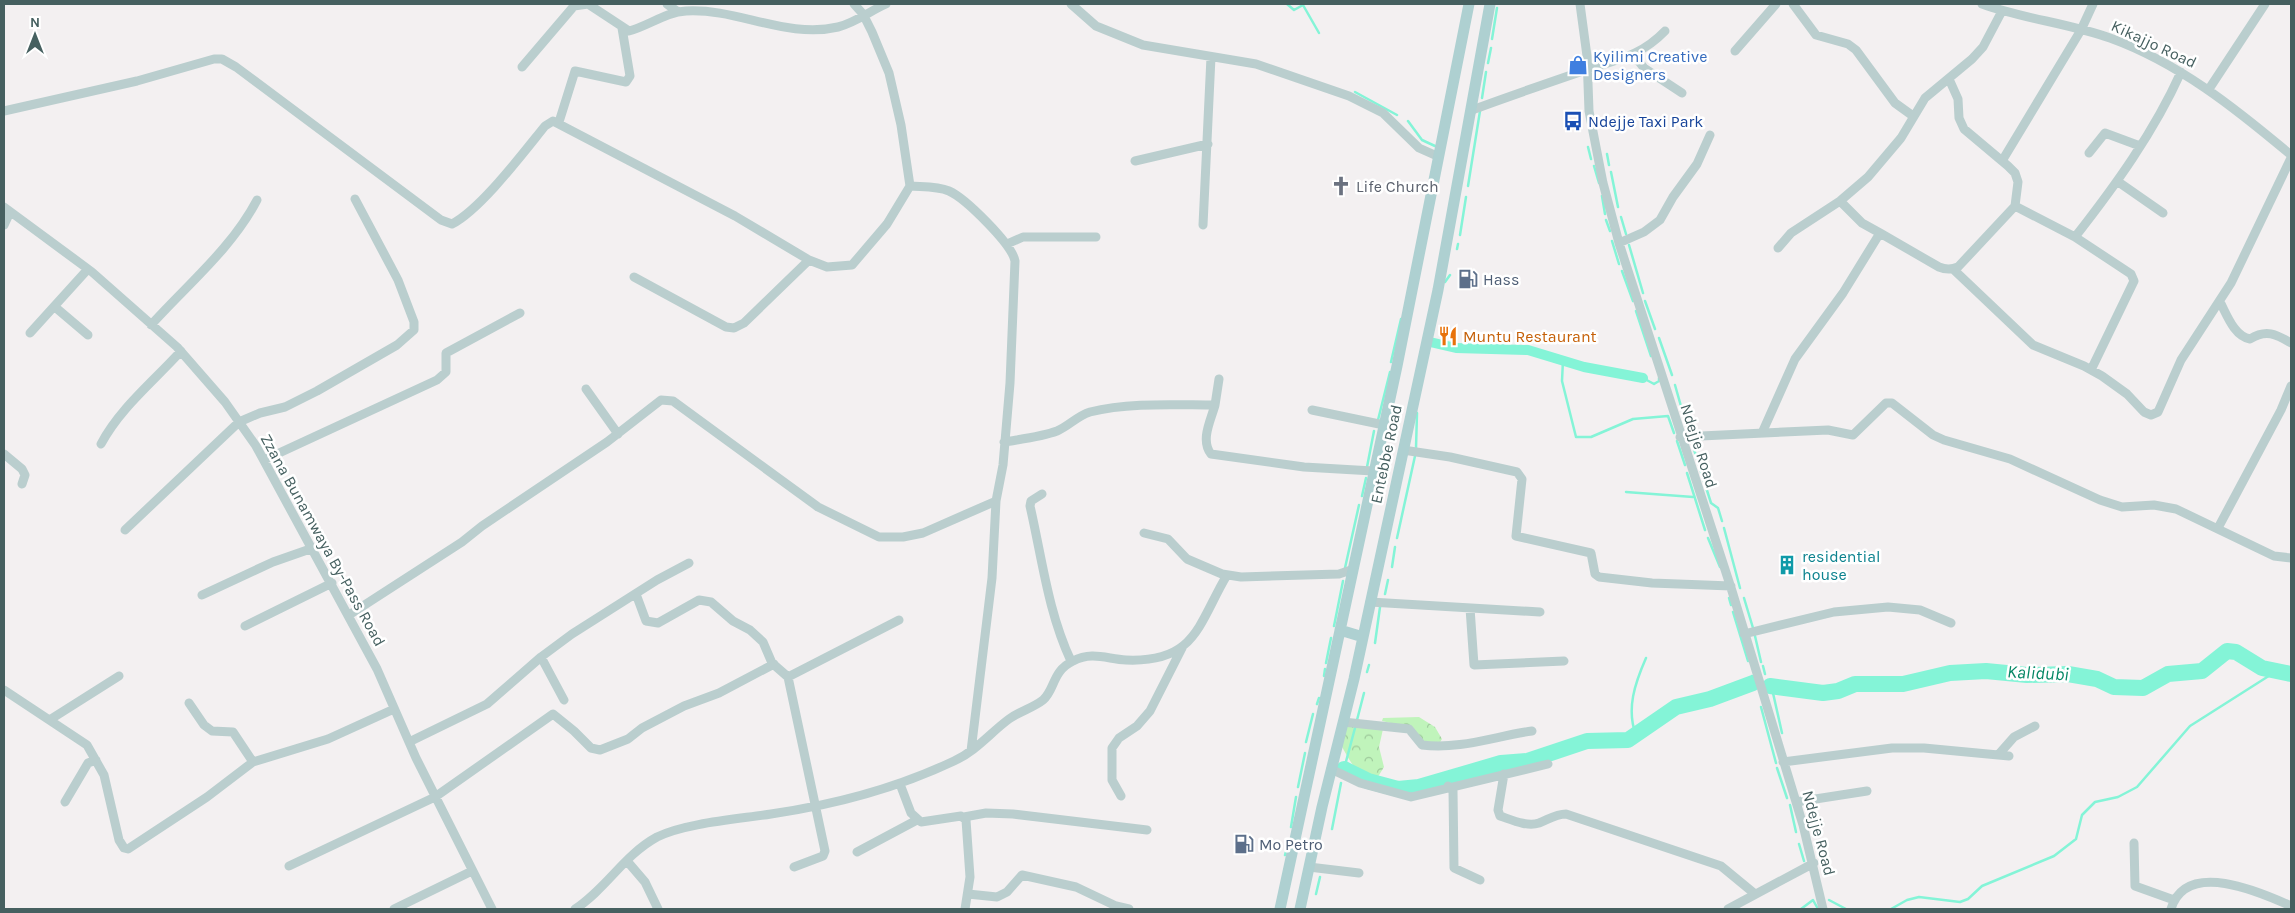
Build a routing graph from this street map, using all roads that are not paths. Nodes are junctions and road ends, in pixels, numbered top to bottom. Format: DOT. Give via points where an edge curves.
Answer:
graph roads {
  1 [pos="667,4"];
  2 [pos="854,4"];
  3 [pos="886,4"];
  4 [pos="1071,4"];
  5 [pos="1469,4"];
  6 [pos="1490,4"];
  7 [pos="1580,4"];
  8 [pos="1776,4"];
  9 [pos="1793,4"];
  10 [pos="1982,4"];
  11 [pos="2093,4"];
  12 [pos="2265,4"];
  13 [pos="2002,11"];
  14 [pos="678,12"];
  15 [pos="863,14"];
  16 [pos="622,28"];
  17 [pos="2081,30"];
  18 [pos="1665,31"];
  19 [pos="1735,51"];
  20 [pos="1634,55"];
  21 [pos="1212,57"];
  22 [pos="522,67"];
  23 [pos="1587,69"];
  24 [pos="2181,72"];
  25 [pos="1949,79"];
  26 [pos="2209,89"];
  27 [pos="1682,92"];
  28 [pos="1472,110"];
  29 [pos="4,111"];
  30 [pos="1913,116"];
  31 [pos="559,122"];
  32 [pos="1710,135"];
  33 [pos="1208,144"];
  34 [pos="2140,146"];
  35 [pos="1438,153"];
  36 [pos="2089,153"];
  37 [pos="2291,156"];
  38 [pos="1135,161"];
  39 [pos="2002,161"];
  40 [pos="2117,181"];
  41 [pos="910,186"];
  42 [pos="355,199"];
  43 [pos="257,200"];
  44 [pos="1840,201"];
  45 [pos="2015,206"];
  46 [pos="7,209"];
  47 [pos="2163,213"];
  48 [pos="4,225"];
  49 [pos="1203,225"];
  50 [pos="1880,234"];
  51 [pos="1096,237"];
  52 [pos="2075,237"];
  53 [pos="1618,243"];
  54 [pos="1007,244"];
  55 [pos="1778,248"];
  56 [pos="809,260"];
  57 [pos="88,269"];
  58 [pos="1953,269"];
  59 [pos="634,277"];
  60 [pos="2220,302"];
  61 [pos="55,307"];
  62 [pos="520,313"];
  63 [pos="151,325"];
  64 [pos="30,333"];
  65 [pos="88,336"];
  66 [pos="2291,343"];
  67 [pos="181,350"];
  68 [pos="2091,370"];
  69 [pos="1219,379"];
  70 [pos="2291,386"];
  71 [pos="586,389"];
  72 [pos="1216,406"];
  73 [pos="1312,410"];
  74 [pos="239,422"];
  75 [pos="1384,424"];
  76 [pos="1762,433"];
  77 [pos="618,434"];
  78 [pos="1680,437"];
  79 [pos="1004,442"];
  80 [pos="101,444"];
  81 [pos="1403,450"];
  82 [pos="4,454"];
  83 [pos="264,460"];
  84 [pos="1373,471"];
  85 [pos="22,484"];
  86 [pos="1042,494"];
  87 [pos="996,501"];
  88 [pos="2218,528"];
  89 [pos="125,530"];
  90 [pos="1144,532"];
  91 [pos="313,548"];
  92 [pos="2291,558"];
  93 [pos="689,563"];
  94 [pos="1351,570"];
  95 [pos="1227,575"];
  96 [pos="332,583"];
  97 [pos="1731,586"];
  98 [pos="636,594"];
  99 [pos="202,595"];
  100 [pos="1370,602"];
  101 [pos="1470,608"];
  102 [pos="1540,612"];
  103 [pos="349,615"];
  104 [pos="899,620"];
  105 [pos="1951,623"];
  106 [pos="245,626"];
  107 [pos="1340,630"];
  108 [pos="1744,634"];
  109 [pos="1363,637"];
  110 [pos="1182,648"];
  111 [pos="540,657"];
  112 [pos="1071,661"];
  113 [pos="1564,661"];
  114 [pos="774,664"];
  115 [pos="119,676"];
  116 [pos="788,677"];
  117 [pos="4,691"];
  118 [pos="564,700"];
  119 [pos="190,703"];
  120 [pos="394,709"];
  121 [pos="51,719"];
  122 [pos="1343,722"];
  123 [pos="2035,726"];
  124 [pos="1532,732"];
  125 [pos="409,742"];
  126 [pos="972,751"];
  127 [pos="2000,754"];
  128 [pos="2009,756"];
  129 [pos="96,760"];
  130 [pos="252,762"];
  131 [pos="1783,762"];
  132 [pos="1548,764"];
  133 [pos="1331,769"];
  134 [pos="1504,774"];
  135 [pos="900,784"];
  136 [pos="1448,786"];
  137 [pos="1868,791"];
  138 [pos="1121,796"];
  139 [pos="435,797"];
  140 [pos="65,802"];
  141 [pos="1796,802"];
  142 [pos="816,806"];
  143 [pos="964,817"];
  144 [pos="917,820"];
  145 [pos="1147,830"];
  146 [pos="2134,843"];
  147 [pos="857,852"];
  148 [pos="627,860"];
  149 [pos="1814,863"];
  150 [pos="289,866"];
  151 [pos="794,867"];
  152 [pos="1309,867"];
  153 [pos="472,871"];
  154 [pos="1359,873"];
  155 [pos="1480,880"];
  156 [pos="968,894"];
  157 [pos="1755,894"];
  158 [pos="2174,900"];
  159 [pos="2291,906"];
  160 [pos="394,909"];
  161 [pos="492,909"];
  162 [pos="575,909"];
  163 [pos="658,909"];
  164 [pos="965,909"];
  165 [pos="1129,909"];
  166 [pos="1280,909"];
  167 [pos="1300,909"];
  168 [pos="1728,909"];
  169 [pos="1823,909"];
  170 [pos="2171,909"];
  1 -- 14 [label="street"];
  2 -- 15 [label="street"];
  3 -- 15 [label="street"];
  4 -- 21 [label="street" via="1096,26 1115,35 1143,45"];
  5 -- 35 [label="main road, Entebbe Road"];
  6 -- 28 [label="main road, Entebbe Road"];
  7 -- 23 [label="street, Ndejje Road"];
  8 -- 19 [label="street"];
  9 -- 30 [label="street" via="1816,35 1848,44 1856,50 1895,103"];
  10 -- 13 [label="street, Kikajjo Road"];
  11 -- 17 [label="street"];
  12 -- 26 [label="street"];
  13 -- 17 [label="street, Kikajjo Road"];
  13 -- 25 [label="street" via="1983,47"];
  14 -- 15 [label="street" via="736,15 778,26 815,29 850,23"];
  14 -- 16 [label="street" via="632,30"];
  15 -- 41 [label="street" via="889,73"];
  16 -- 22 [label="street" via="588,4 574,6"];
  16 -- 31 [label="street" via="630,76 626,82 575,71"];
  17 -- 24 [label="street, Kikajjo Road" via="2110,38"];
  17 -- 39 [label="street"];
  18 -- 20 [label="street" via="1652,45"];
  20 -- 23 [label="street"];
  20 -- 27 [label="street" via="1644,68"];
  21 -- 33 [label="street"];
  21 -- 35 [label="street" via="1268,68 1373,106 1419,148 1437,156"];
  23 -- 28 [label="street"];
  23 -- 53 [label="street, Ndejje Road" via="1591,120"];
  24 -- 26 [label="street, Kikajjo Road"];
  24 -- 34 [label="street"];
  25 -- 30 [label="street" via="1925,98"];
  25 -- 39 [label="street" via="1958,99 1959,118 1964,129"];
  26 -- 37 [label="street, Kikajjo Road"];
  28 -- 81 [label="main road, Entebbe Road"];
  29 -- 31 [label="street" via="137,81 214,58 222,59 441,220 452,224 475,206 546,126"];
  30 -- 44 [label="street" via="1886,157"];
  31 -- 56 [label="street" via="735,216"];
  32 -- 53 [label="street" via="1697,164 1660,220 1644,232"];
  33 -- 38 [label="street"];
  33 -- 49 [label="street"];
  34 -- 36 [label="street" via="2105,133"];
  34 -- 40 [label="street"];
  35 -- 75 [label="main road, Entebbe Road"];
  37 -- 60 [label="street"];
  39 -- 45 [label="street" via="2015,173 2018,182"];
  40 -- 47 [label="street"];
  40 -- 52 [label="street"];
  41 -- 54 [label="street" via="950,192 967,204"];
  41 -- 56 [label="street" via="887,224 852,265 827,267"];
  42 -- 74 [label="street" via="398,280 414,330 397,345 317,391 285,407"];
  43 -- 63 [label="street" via="240,227 202,272"];
  44 -- 50 [label="street" via="1862,223"];
  44 -- 55 [label="street" via="1791,234"];
  45 -- 52 [label="street"];
  45 -- 58 [label="street"];
  46 -- 48 [label="street"];
  46 -- 57 [label="street, Zzana Bunamwaya By-Pass Road"];
  50 -- 58 [label="street" via="1939,268"];
  50 -- 76 [label="street" via="1827,317 1795,359"];
  51 -- 54 [label="street" via="1023,237"];
  52 -- 68 [label="street" via="2132,274 2134,281"];
  53 -- 78 [label="street, Ndejje Road"];
  54 -- 79 [label="street" via="1014,254 1015,274"];
  56 -- 59 [label="street" via="744,323 734,328 726,327"];
  57 -- 61 [label="street"];
  57 -- 63 [label="street, Zzana Bunamwaya By-Pass Road"];
  58 -- 68 [label="street" via="2033,345"];
  60 -- 66 [label="street" via="2243,338 2268,333"];
  60 -- 68 [label="street" via="2181,360 2158,412 2151,415 2144,412 2127,394"];
  61 -- 64 [label="street"];
  61 -- 65 [label="street"];
  62 -- 83 [label="street" via="446,353 446,372 437,380"];
  63 -- 67 [label="street, Zzana Bunamwaya By-Pass Road"];
  67 -- 74 [label="street, Zzana Bunamwaya By-Pass Road"];
  67 -- 80 [label="street" via="120,415"];
  69 -- 72 [label="street"];
  70 -- 88 [label="street"];
  71 -- 77 [label="street"];
  72 -- 79 [label="street" via="1144,406 1102,410 1079,416 1052,432"];
  72 -- 84 [label="street" via="1207,432 1207,449 1211,454 1304,467"];
  73 -- 75 [label="street"];
  74 -- 83 [label="street, Zzana Bunamwaya By-Pass Road"];
  74 -- 89 [label="street"];
  75 -- 84 [label="main road, Entebbe Road"];
  76 -- 78 [label="street"];
  76 -- 88 [label="street" via="1828,430 1853,435 1886,403 1892,403 1933,435 2010,459 2100,500 2129,508 2165,506"];
  77 -- 87 [label="street" via="661,400 673,401 818,507 878,537 903,538 923,532"];
  77 -- 103 [label="street" via="462,542"];
  78 -- 97 [label="street, Ndejje Road"];
  79 -- 87 [label="street"];
  81 -- 97 [label="street" via="1517,472 1522,479 1516,536 1591,553 1595,574 1599,577"];
  81 -- 100 [label="main road, Entebbe Road"];
  82 -- 85 [label="street" via="22,469 25,475"];
  83 -- 91 [label="street, Zzana Bunamwaya By-Pass Road"];
  84 -- 94 [label="main road, Entebbe Road"];
  86 -- 112 [label="street" via="1031,501 1030,506 1051,611"];
  87 -- 126 [label="street" via="992,578"];
  88 -- 92 [label="street" via="2274,556"];
  90 -- 95 [label="street" via="1168,539 1187,559"];
  91 -- 96 [label="street, Zzana Bunamwaya By-Pass Road"];
  91 -- 99 [label="street" via="273,562"];
  93 -- 98 [label="street"];
  94 -- 95 [label="street" via="1339,574"];
  94 -- 107 [label="main road, Entebbe Road"];
  95 -- 110 [label="street" via="1198,631"];
  96 -- 103 [label="street, Zzana Bunamwaya By-Pass Road"];
  96 -- 106 [label="street"];
  97 -- 108 [label="street, Ndejje Road"];
  98 -- 111 [label="street"];
  98 -- 114 [label="street" via="646,621 650,623 658,623 699,600 711,602 763,642"];
  100 -- 101 [label="street"];
  100 -- 109 [label="main road, Entebbe Road"];
  101 -- 102 [label="street"];
  101 -- 113 [label="street" via="1474,665"];
  103 -- 120 [label="street, Zzana Bunamwaya By-Pass Road"];
  104 -- 116 [label="street"];
  105 -- 108 [label="street" via="1920,610 1888,607 1834,612"];
  107 -- 109 [label="main road"];
  107 -- 166 [label="main road, Entebbe Road"];
  108 -- 131 [label="street, Ndejje Road"];
  109 -- 122 [label="main road, Entebbe Road"];
  110 -- 112 [label="street" via="1159,657 1126,660 1086,655"];
  110 -- 138 [label="street" via="1150,711 1112,748 1112,780"];
  111 -- 118 [label="street"];
  111 -- 125 [label="street" via="487,704"];
  112 -- 126 [label="street" via="1055,676 1045,699 1010,718"];
  114 -- 116 [label="street"];
  114 -- 139 [label="street" via="719,694 684,706 628,739 600,750 590,748 553,714"];
  115 -- 121 [label="street"];
  116 -- 142 [label="street"];
  117 -- 121 [label="street"];
  119 -- 130 [label="street" via="212,732 232,732"];
  120 -- 125 [label="street, Zzana Bunamwaya By-Pass Road"];
  120 -- 130 [label="street" via="328,739"];
  121 -- 129 [label="street" via="87,745"];
  122 -- 124 [label="street" via="1409,729 1422,745 1432,746 1470,745"];
  122 -- 133 [label="main road, Entebbe Road"];
  123 -- 127 [label="street" via="2014,737"];
  125 -- 139 [label="street, Zzana Bunamwaya By-Pass Road"];
  126 -- 135 [label="street"];
  127 -- 128 [label="street"];
  127 -- 131 [label="street" via="1892,748"];
  129 -- 130 [label="street" via="104,775 120,840 128,849 208,797"];
  129 -- 140 [label="street" via="88,763"];
  131 -- 141 [label="street, Ndejje Road"];
  132 -- 134 [label="street"];
  133 -- 136 [label="street" via="1360,782 1411,797"];
  133 -- 152 [label="main road, Entebbe Road"];
  134 -- 136 [label="street"];
  134 -- 157 [label="street" via="1498,810 1500,816 1520,823 1537,824 1566,814 1721,866"];
  135 -- 142 [label="street"];
  135 -- 144 [label="street"];
  136 -- 155 [label="street" via="1453,790 1454,868"];
  137 -- 141 [label="street"];
  139 -- 150 [label="street"];
  139 -- 153 [label="street, Zzana Bunamwaya By-Pass Road"];
  141 -- 149 [label="street, Ndejje Road"];
  142 -- 148 [label="street" via="719,821 658,836"];
  142 -- 151 [label="street" via="825,854"];
  143 -- 144 [label="street" via="927,823"];
  143 -- 145 [label="street" via="986,813 1013,814"];
  143 -- 156 [label="street" via="968,834"];
  144 -- 147 [label="street"];
  146 -- 158 [label="street" via="2135,886"];
  148 -- 162 [label="street" via="590,900"];
  148 -- 163 [label="street" via="645,882"];
  149 -- 157 [label="street"];
  149 -- 169 [label="street, Ndejje Road"];
  152 -- 154 [label="street"];
  152 -- 167 [label="main road, Entebbe Road"];
  153 -- 160 [label="street"];
  153 -- 161 [label="street, Zzana Bunamwaya By-Pass Road"];
  156 -- 164 [label="street"];
  156 -- 165 [label="street" via="997,897 1007,892 1022,875 1076,887"];
  157 -- 168 [label="street"];
  158 -- 159 [label="street" via="2180,892 2196,884 2236,884"];
  158 -- 170 [label="street"];
}
